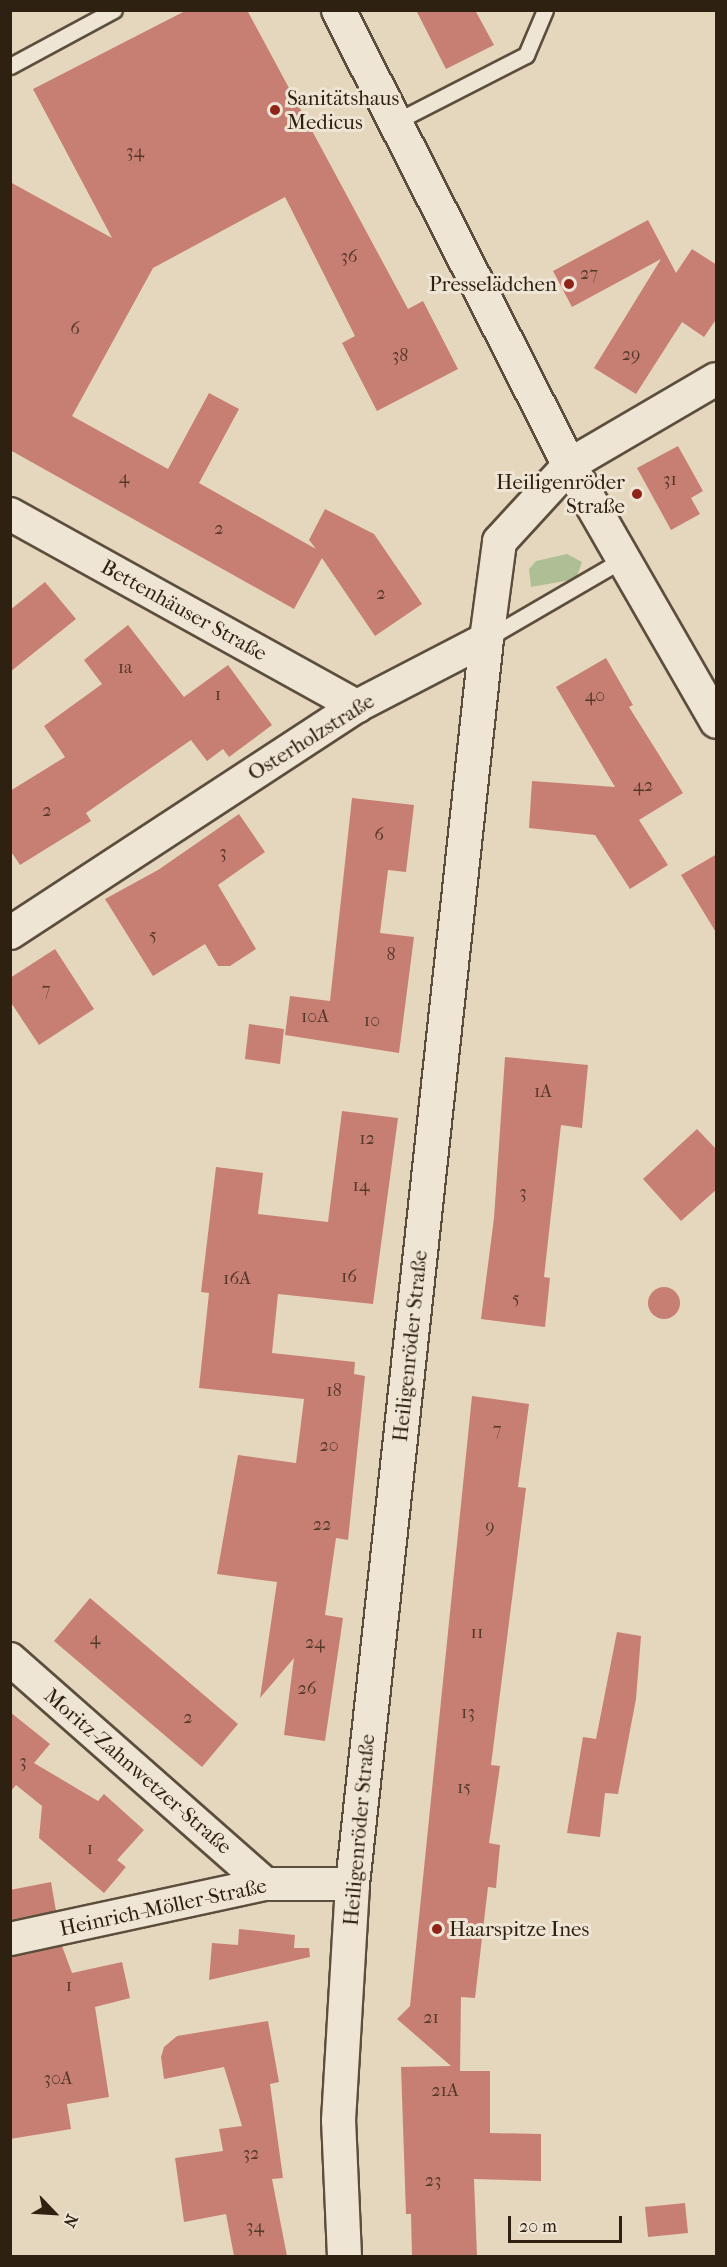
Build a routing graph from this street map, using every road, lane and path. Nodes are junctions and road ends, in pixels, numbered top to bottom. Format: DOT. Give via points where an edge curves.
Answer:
graph roads {
  1 [pos="114,10"];
  2 [pos="338,10"];
  3 [pos="545,10"];
  4 [pos="10,66"];
  5 [pos="395,122"];
  6 [pos="717,379"];
  7 [pos="569,465"];
  8 [pos="10,514"];
  9 [pos="622,560"];
  10 [pos="486,639"];
  11 [pos="357,706"];
  12 [pos="717,721"];
  13 [pos="10,933"];
  14 [pos="10,1659"];
  15 [pos="264,1884"];
  16 [pos="352,1884"];
  17 [pos="10,1939"];
  18 [pos="344,2256"];
  1 -- 4 [label="lane"];
  2 -- 5 [label="street"];
  3 -- 5 [label="lane" via="526,55"];
  5 -- 7 [label="street"];
  6 -- 7 [label="street"];
  7 -- 9 [label="street"];
  7 -- 10 [label="street, Heiligenröder Straße" via="499,541"];
  8 -- 11 [label="street, Bettenhäuser Straße"];
  9 -- 10 [label="lane, Osterholzstraße"];
  9 -- 12 [label="street"];
  10 -- 11 [label="street, Osterholzstraße"];
  10 -- 16 [label="street, Heiligenröder Straße"];
  11 -- 13 [label="street, Osterholzstraße"];
  14 -- 15 [label="street, Moritz-Zahnwetzer-Straße"];
  15 -- 16 [label="street, Heinrich-Möller-Straße"];
  15 -- 17 [label="street, Heinrich-Möller-Straße"];
  16 -- 18 [label="street, Heiligenröder Straße" via="338,2120"];
}
